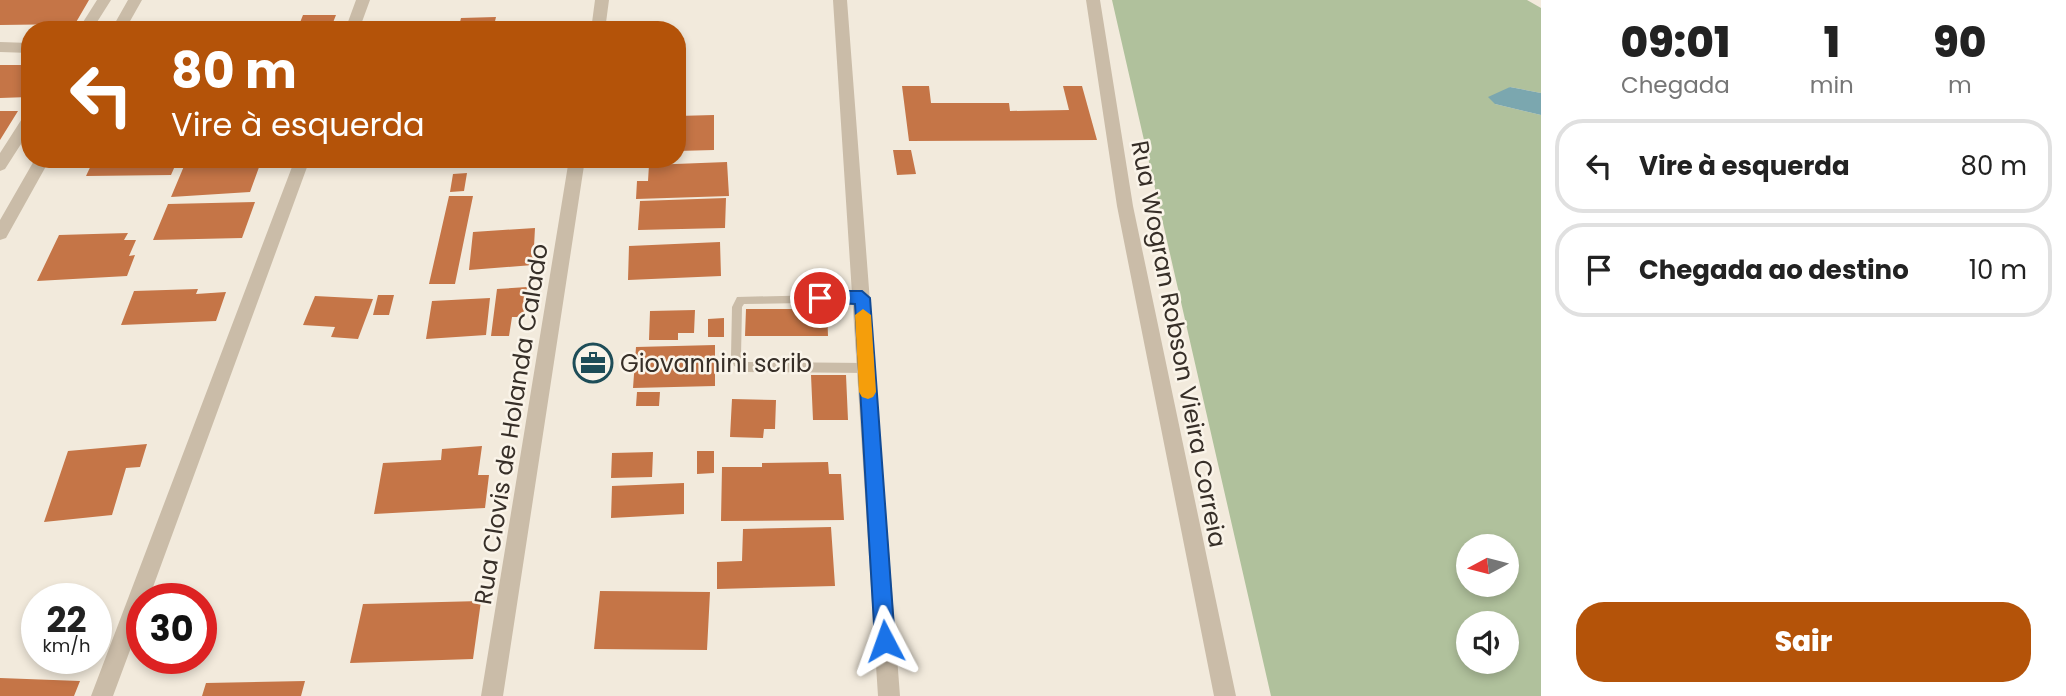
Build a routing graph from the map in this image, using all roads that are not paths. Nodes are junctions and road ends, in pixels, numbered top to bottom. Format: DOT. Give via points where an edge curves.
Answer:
graph roads {
  1 [pos="104,0"];
  2 [pos="135,0"];
  3 [pos="363,0"];
  4 [pos="603,0"];
  5 [pos="840,0"];
  6 [pos="1093,0"];
  7 [pos="91,21"];
  8 [pos="123,21"];
  9 [pos="355,21"];
  10 [pos="600,21"];
  11 [pos="0,47"];
  12 [pos="21,48"];
  13 [pos="21,132"];
  14 [pos="0,165"];
  15 [pos="38,168"];
  16 [pos="300,168"];
  17 [pos="576,168"];
  18 [pos="0,234"];
  19 [pos="862,298"];
  20 [pos="866,368"];
  21 [pos="102,696"];
  22 [pos="492,696"];
  23 [pos="889,696"];
  24 [pos="1225,696"];
  1 -- 7 [label="street"];
  2 -- 8 [label="street"];
  3 -- 9 [label="street"];
  4 -- 10 [label="street"];
  5 -- 19 [label="street"];
  6 -- 24 [label="street, Rua Wogran Robson Vieira Correia" via="1125,206"];
  11 -- 12 [label="street"];
  13 -- 14 [label="street"];
  15 -- 18 [label="street"];
  16 -- 21 [label="street"];
  17 -- 22 [label="street, Rua Clovis de Holanda Calado"];
  19 -- 20 [label="street"];
  19 -- 20 [label="lane" via="741,300 736,356 738,363 748,367"];
  20 -- 23 [label="street"];
}
